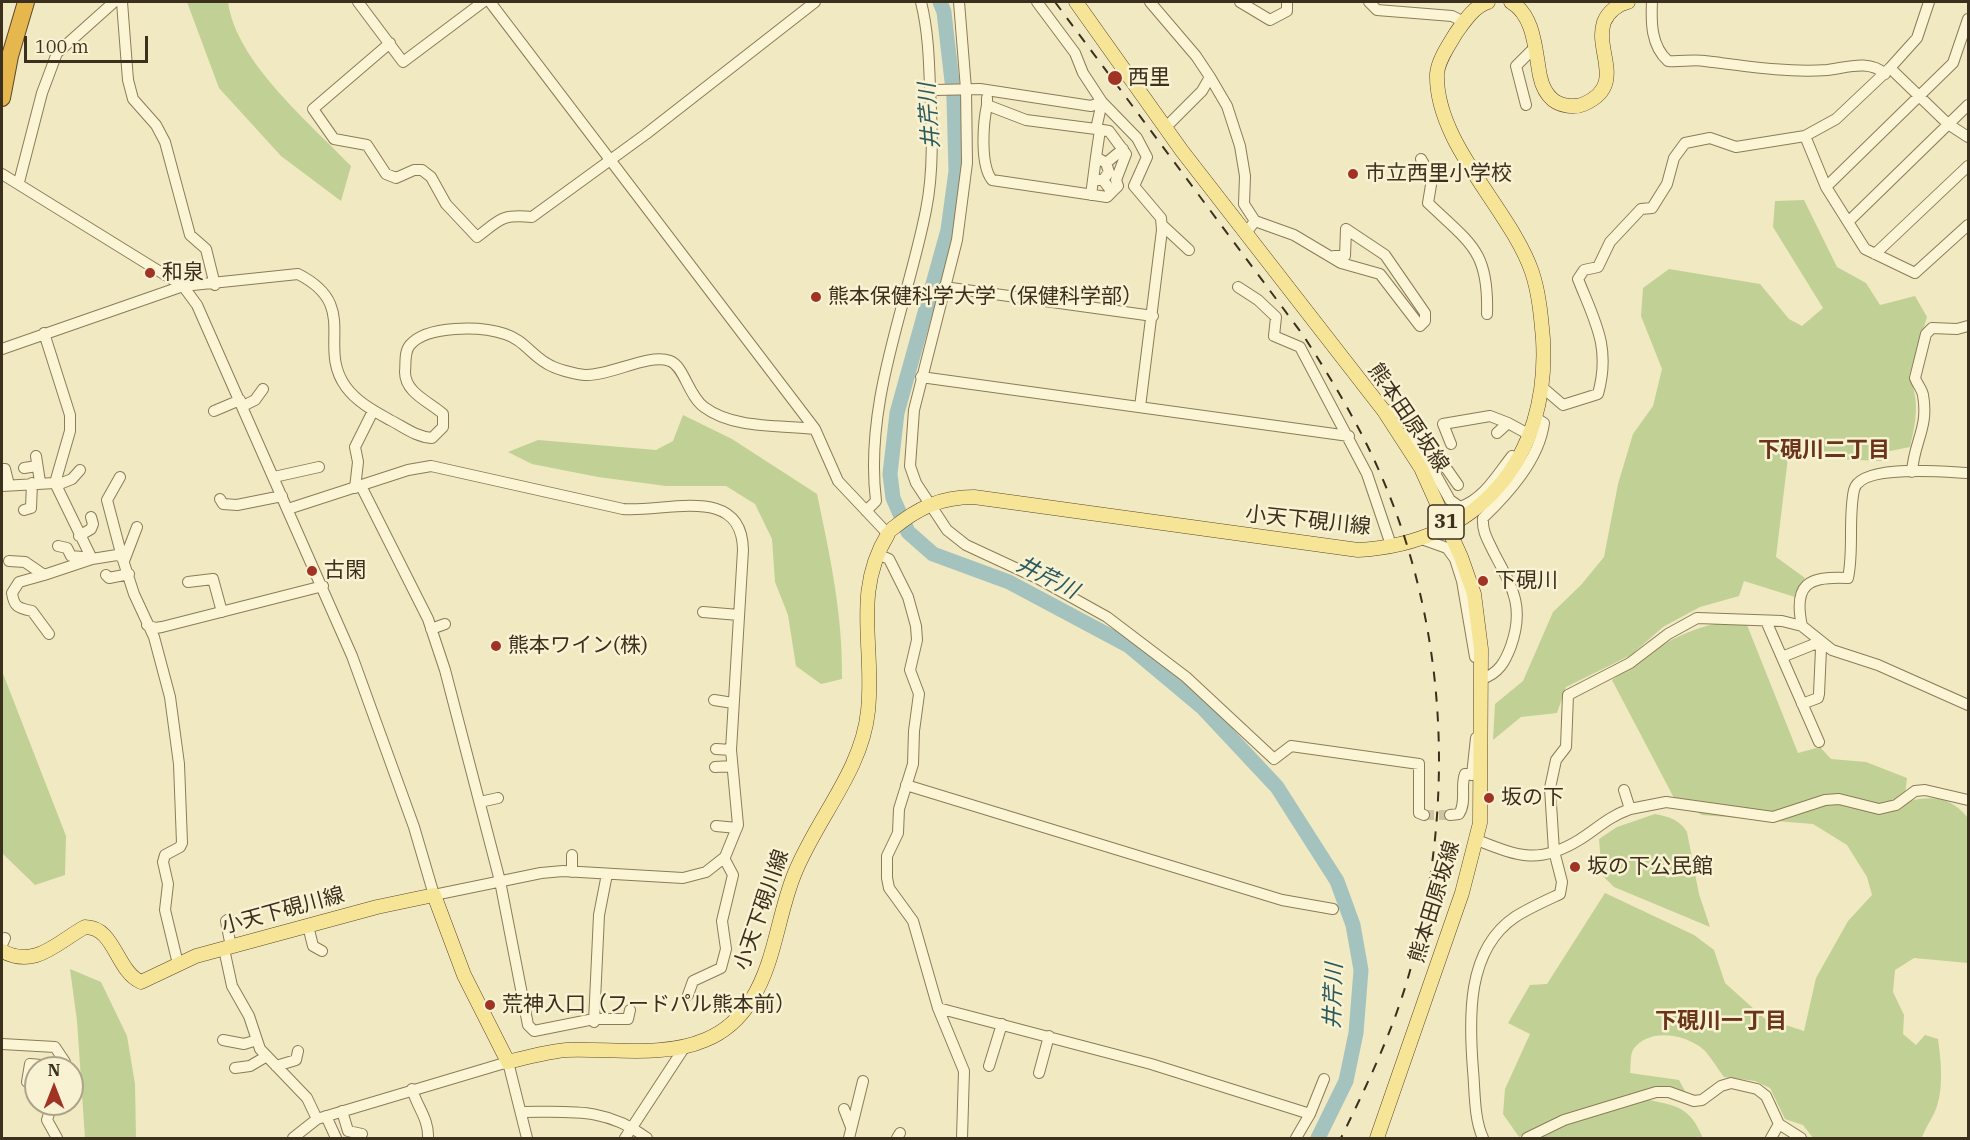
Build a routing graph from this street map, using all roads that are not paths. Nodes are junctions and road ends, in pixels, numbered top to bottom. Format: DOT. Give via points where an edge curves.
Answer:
graph roads {
  1 [pos="18,2"];
  2 [pos="26,2"];
  3 [pos="114,2"];
  4 [pos="122,2"];
  5 [pos="358,2"];
  6 [pos="483,2"];
  7 [pos="490,2"];
  8 [pos="815,2"];
  9 [pos="921,2"];
  10 [pos="959,2"];
  11 [pos="1037,2"];
  12 [pos="1076,2"];
  13 [pos="1150,2"];
  14 [pos="1240,2"];
  15 [pos="1287,2"];
  16 [pos="1369,2"];
  17 [pos="1488,2"];
  18 [pos="1511,2"];
  19 [pos="1628,2"];
  20 [pos="1652,2"];
  21 [pos="1929,2"];
  22 [pos="1968,19"];
  23 [pos="1464,22"];
  24 [pos="2,43"];
  25 [pos="390,43"];
  26 [pos="1535,47"];
  27 [pos="1887,71"];
  28 [pos="1210,77"];
  29 [pos="964,89"];
  30 [pos="936,90"];
  31 [pos="988,91"];
  32 [pos="1918,96"];
  33 [pos="2,98"];
  34 [pos="1102,102"];
  35 [pos="987,105"];
  36 [pos="1526,105"];
  37 [pos="1968,105"];
  38 [pos="1948,124"];
  39 [pos="1166,127"];
  40 [pos="1098,129"];
  41 [pos="1805,136"];
  42 [pos="1968,137"];
  43 [pos="1123,149"];
  44 [pos="609,159"];
  45 [pos="1421,159"];
  46 [pos="1101,160"];
  47 [pos="1968,166"];
  48 [pos="2,174"];
  49 [pos="1098,180"];
  50 [pos="19,182"];
  51 [pos="1826,187"];
  52 [pos="1112,192"];
  53 [pos="1091,195"];
  54 [pos="1255,221"];
  55 [pos="1848,222"];
  56 [pos="1162,225"];
  57 [pos="1968,225"];
  58 [pos="1246,233"];
  59 [pos="1189,250"];
  60 [pos="1875,254"];
  61 [pos="1332,256"];
  62 [pos="215,285"];
  63 [pos="183,286"];
  64 [pos="944,287"];
  65 [pos="1238,287"];
  66 [pos="1487,314"];
  67 [pos="1153,316"];
  68 [pos="1968,326"];
  69 [pos="44,333"];
  70 [pos="2,349"];
  71 [pos="921,377"];
  72 [pos="1542,387"];
  73 [pos="262,389"];
  74 [pos="242,403"];
  75 [pos="1140,407"];
  76 [pos="214,411"];
  77 [pos="373,411"];
  78 [pos="1384,411"];
  79 [pos="1536,418"];
  80 [pos="1508,423"];
  81 [pos="1414,424"];
  82 [pos="815,429"];
  83 [pos="1497,434"];
  84 [pos="1528,434"];
  85 [pos="1349,436"];
  86 [pos="1451,444"];
  87 [pos="319,467"];
  88 [pos="24,468"];
  89 [pos="2,469"];
  90 [pos="80,470"];
  91 [pos="1912,472"];
  92 [pos="1968,472"];
  93 [pos="120,477"];
  94 [pos="274,477"];
  95 [pos="36,483"];
  96 [pos="56,484"];
  97 [pos="1458,485"];
  98 [pos="5,486"];
  99 [pos="358,487"];
  100 [pos="282,496"];
  101 [pos="220,500"];
  102 [pos="926,505"];
  103 [pos="288,509"];
  104 [pos="24,510"];
  105 [pos="866,511"];
  106 [pos="91,517"];
  107 [pos="1448,526"];
  108 [pos="137,527"];
  109 [pos="892,529"];
  110 [pos="79,536"];
  111 [pos="1419,538"];
  112 [pos="1391,545"];
  113 [pos="58,546"];
  114 [pos="877,554"];
  115 [pos="123,559"];
  116 [pos="89,560"];
  117 [pos="9,561"];
  118 [pos="129,574"];
  119 [pos="44,575"];
  120 [pos="106,575"];
  121 [pos="188,582"];
  122 [pos="322,585"];
  123 [pos="222,612"];
  124 [pos="703,612"];
  125 [pos="739,615"];
  126 [pos="1766,621"];
  127 [pos="147,624"];
  128 [pos="1802,626"];
  129 [pos="49,634"];
  130 [pos="1818,641"];
  131 [pos="1782,657"];
  132 [pos="1482,679"];
  133 [pos="714,700"];
  134 [pos="733,703"];
  135 [pos="1802,704"];
  136 [pos="1968,705"];
  137 [pos="1478,737"];
  138 [pos="1819,742"];
  139 [pos="716,749"];
  140 [pos="731,750"];
  141 [pos="715,766"];
  142 [pos="732,766"];
  143 [pos="906,785"];
  144 [pos="1624,790"];
  145 [pos="498,798"];
  146 [pos="1968,800"];
  147 [pos="480,802"];
  148 [pos="1630,809"];
  149 [pos="1424,814"];
  150 [pos="1450,815"];
  151 [pos="716,826"];
  152 [pos="737,828"];
  153 [pos="1477,840"];
  154 [pos="1554,852"];
  155 [pos="572,855"];
  156 [pos="724,858"];
  157 [pos="572,872"];
  158 [pos="607,874"];
  159 [pos="500,881"];
  160 [pos="434,895"];
  161 [pos="1333,909"];
  162 [pos="229,919"];
  163 [pos="308,926"];
  164 [pos="3,944"];
  165 [pos="227,948"];
  166 [pos="322,951"];
  167 [pos="178,964"];
  168 [pos="688,995"];
  169 [pos="938,1008"];
  170 [pos="630,1010"];
  171 [pos="594,1021"];
  172 [pos="1002,1024"];
  173 [pos="1049,1036"];
  174 [pos="223,1040"];
  175 [pos="257,1040"];
  176 [pos="2,1044"];
  177 [pos="686,1045"];
  178 [pos="298,1051"];
  179 [pos="61,1056"];
  180 [pos="267,1056"];
  181 [pos="508,1062"];
  182 [pos="276,1066"];
  183 [pos="989,1066"];
  184 [pos="235,1068"];
  185 [pos="1038,1073"];
  186 [pos="1324,1079"];
  187 [pos="863,1081"];
  188 [pos="412,1089"];
  189 [pos="844,1109"];
  190 [pos="342,1111"];
  191 [pos="521,1112"];
  192 [pos="1310,1114"];
  193 [pos="48,1116"];
  194 [pos="322,1117"];
  195 [pos="1779,1124"];
  196 [pos="851,1127"];
  197 [pos="633,1128"];
  198 [pos="362,1134"];
  199 [pos="1532,1137"];
  200 [pos="57,1138"];
  201 [pos="293,1138"];
  202 [pos="336,1138"];
  203 [pos="428,1138"];
  204 [pos="527,1138"];
  205 [pos="625,1138"];
  206 [pos="647,1138"];
  207 [pos="849,1138"];
  208 [pos="962,1138"];
  209 [pos="1296,1138"];
  210 [pos="1382,1138"];
  211 [pos="1483,1138"];
  212 [pos="1771,1138"];
  213 [pos="1800,1138"];
  1 -- 24 [label="highway"];
  2 -- 33 [label="highway"];
  3 -- 50 [label="street" via="57,53 42,93"];
  4 -- 62 [label="street" via="133,99 165,142 190,235 206,249"];
  5 -- 25 [label="street"];
  6 -- 25 [label="street" via="403,62"];
  7 -- 44 [label="street"];
  8 -- 44 [label="street"];
  9 -- 105 [label="street" via="928,36 932,163 926,210 879,405 873,445 876,501"];
  10 -- 29 [label="street"];
  11 -- 34 [label="street" via="1075,53 1083,74"];
  12 -- 39 [label="main road, 熊本田原坂線 / 31"];
  13 -- 28 [label="street"];
  14 -- 15 [label="street" via="1270,20 1287,11"];
  16 -- 23 [label="street" via="1377,10 1452,16"];
  17 -- 23 [label="main road, 小天下硯川線"];
  18 -- 26 [label="main road" via="1521,8 1528,20"];
  19 -- 26 [label="main road" via="1613,9 1604,21 1607,78 1602,90 1581,106 1555,101 1546,92"];
  20 -- 27 [label="street" via="1652,28 1668,61 1823,70 1863,65"];
  21 -- 27 [label="street" via="1917,38"];
  22 -- 32 [label="street" via="1953,63"];
  23 -- 72 [label="main road, 小天下硯川線" via="1442,56 1437,72 1440,100 1464,156 1532,271 1542,322"];
  25 -- 44 [label="street" via="313,109 334,139 367,145 386,174 396,178 422,170 431,177 446,204 477,237 495,220 532,217"];
  26 -- 36 [label="street" via="1516,66"];
  27 -- 32 [label="street"];
  27 -- 41 [label="street" via="1836,119"];
  28 -- 39 [label="street" via="1202,91"];
  28 -- 54 [label="street" via="1227,106 1240,146 1244,204"];
  29 -- 30 [label="street"];
  29 -- 31 [label="street"];
  29 -- 64 [label="street" via="964,198"];
  31 -- 34 [label="street" via="1091,106"];
  31 -- 35 [label="street"];
  32 -- 38 [label="street"];
  32 -- 51 [label="street"];
  34 -- 40 [label="street"];
  34 -- 56 [label="street" via="1146,151 1134,186 1161,218"];
  35 -- 40 [label="street" via="1026,120"];
  35 -- 53 [label="street" via="983,127 987,174 992,180"];
  37 -- 38 [label="street"];
  38 -- 42 [label="street"];
  38 -- 55 [label="street"];
  39 -- 58 [label="main road, 熊本田原坂線 / 31"];
  40 -- 43 [label="street" via="1109,131"];
  40 -- 46 [label="street"];
  41 -- 51 [label="street"];
  41 -- 72 [label="street" via="1736,147 1710,138 1685,143 1674,158 1667,184 1652,208 1641,209 1610,242 1598,267 1584,270 1578,279 1601,337 1604,371 1598,394 1563,405"];
  43 -- 46 [label="street"];
  43 -- 52 [label="street" via="1125,162 1116,180 1118,186"];
  44 -- 82 [label="street"];
  45 -- 66 [label="street" via="1432,178 1428,203 1475,248 1488,291"];
  46 -- 49 [label="street" via="1109,172"];
  47 -- 60 [label="street"];
  48 -- 50 [label="street"];
  49 -- 52 [label="street"];
  49 -- 53 [label="street"];
  50 -- 63 [label="street"];
  51 -- 55 [label="street"];
  52 -- 53 [label="street" via="1107,197"];
  54 -- 58 [label="street"];
  54 -- 61 [label="street" via="1294,235"];
  55 -- 60 [label="street" via="1865,249"];
  56 -- 59 [label="street"];
  56 -- 67 [label="street"];
  57 -- 60 [label="street" via="1915,273"];
  58 -- 78 [label="main road, 熊本田原坂線 / 31"];
  61 -- 61 [label="street" via="1345,256 1346,229 1385,255 1425,313 1425,321 1420,326 1411,318 1380,274"];
  62 -- 63 [label="street"];
  62 -- 77 [label="street" via="298,274 314,282 327,296 334,321 335,361 344,385"];
  63 -- 69 [label="street"];
  63 -- 74 [label="street" via="205,319"];
  64 -- 67 [label="street"];
  64 -- 71 [label="street"];
  65 -- 85 [label="street" via="1276,317 1274,336 1300,347"];
  67 -- 75 [label="street"];
  68 -- 91 [label="street" via="1932,328 1926,334 1916,378 1923,392 1925,426 1914,452"];
  69 -- 70 [label="street"];
  69 -- 96 [label="street" via="70,415"];
  71 -- 75 [label="street"];
  71 -- 102 [label="street" via="910,466"];
  72 -- 79 [label="main road, 小天下硯川線"];
  73 -- 74 [label="street" via="255,400"];
  74 -- 76 [label="street"];
  74 -- 94 [label="street"];
  75 -- 85 [label="street"];
  77 -- 82 [label="street" via="422,437 432,438 443,427 443,414 420,399 405,377 406,351 428,333 486,330 507,334 546,364 584,375 662,359 673,362 689,392 704,407 727,419"];
  77 -- 99 [label="street" via="355,447"];
  78 -- 81 [label="street" via="1394,410"];
  78 -- 107 [label="main road, 熊本田原坂線 / 31" via="1421,468"];
  79 -- 84 [label="main road, 小天下硯川線"];
  79 -- 132 [label="street" via="1544,423 1533,455 1515,483 1482,518 1482,530 1516,596 1518,618 1501,668"];
  80 -- 83 [label="street"];
  80 -- 84 [label="street"];
  80 -- 86 [label="street" via="1490,416 1443,424"];
  81 -- 84 [label="street" via="1411,431 1450,500 1460,507 1482,494"];
  81 -- 97 [label="street"];
  82 -- 105 [label="street" via="838,481"];
  84 -- 107 [label="main road, 小天下硯川線" via="1518,460 1504,480 1475,509"];
  85 -- 112 [label="street" via="1381,510"];
  87 -- 94 [label="street"];
  88 -- 95 [label="street" via="37,461"];
  89 -- 98 [label="street" via="8,474"];
  90 -- 96 [label="street" via="72,479"];
  91 -- 92 [label="street"];
  91 -- 128 [label="street" via="1878,473 1856,485 1848,578 1811,580 1801,590 1798,600"];
  93 -- 115 [label="street" via="107,500"];
  94 -- 100 [label="street"];
  95 -- 96 [label="street"];
  95 -- 98 [label="street"];
  95 -- 104 [label="street" via="31,508"];
  96 -- 110 [label="street"];
  99 -- 103 [label="street"];
  99 -- 125 [label="street" via="431,466 623,509 642,511 703,504 717,508 740,528"];
  99 -- 147 [label="street" via="438,632 472,754"];
  100 -- 101 [label="street" via="237,505"];
  100 -- 103 [label="street"];
  102 -- 109 [label="main road, 小天下硯川線"];
  102 -- 112 [label="main road, 小天下硯川線" via="954,497 974,497 1333,549 1369,550"];
  102 -- 149 [label="street" via="966,545 1037,578 1132,634 1186,676 1274,759 1291,746 1419,764 1419,813"];
  103 -- 122 [label="street"];
  105 -- 109 [label="street"];
  106 -- 110 [label="street" via="91,529"];
  107 -- 111 [label="main road, 小天下硯川線"];
  107 -- 132 [label="main road, 熊本田原坂線 / 31" via="1474,594"];
  108 -- 115 [label="street"];
  109 -- 114 [label="main road, 小天下硯川線"];
  110 -- 116 [label="street"];
  111 -- 112 [label="main road, 小天下硯川線"];
  111 -- 137 [label="street" via="1447,548 1462,580 1474,645"];
  113 -- 116 [label="street" via="67,548 71,556"];
  114 -- 143 [label="street" via="889,559 908,597 916,626 910,670 919,694 913,764"];
  114 -- 177 [label="main road, 小天下硯川線" via="867,587 868,713 851,768 794,874 767,966 752,1000 724,1030"];
  115 -- 116 [label="street" via="117,555"];
  115 -- 118 [label="street"];
  116 -- 119 [label="street"];
  117 -- 119 [label="street" via="25,562"];
  118 -- 120 [label="street" via="109,578"];
  118 -- 127 [label="street"];
  119 -- 129 [label="street" via="19,582 12,593 14,604 32,611"];
  121 -- 123 [label="street" via="213,579"];
  122 -- 123 [label="street"];
  122 -- 160 [label="street" via="414,827"];
  123 -- 127 [label="street" via="155,628"];
  124 -- 125 [label="street"];
  125 -- 134 [label="street"];
  126 -- 128 [label="street"];
  126 -- 131 [label="street"];
  126 -- 154 [label="street" via="1697,618 1630,663 1568,695 1566,747 1556,760 1550,788"];
  127 -- 167 [label="street" via="169,695 179,764 182,843 165,855 163,862 168,884 165,910"];
  128 -- 130 [label="street"];
  130 -- 131 [label="street"];
  130 -- 135 [label="street" via="1818,698"];
  130 -- 136 [label="street"];
  131 -- 135 [label="street"];
  132 -- 137 [label="main road, 熊本田原坂線 / 31"];
  133 -- 134 [label="street"];
  134 -- 140 [label="street"];
  135 -- 138 [label="street"];
  137 -- 150 [label="street" via="1472,775 1465,774 1463,779 1462,810"];
  137 -- 153 [label="main road, 熊本田原坂線 / 31" via="1482,794"];
  139 -- 140 [label="street"];
  140 -- 142 [label="street"];
  141 -- 142 [label="street"];
  142 -- 152 [label="street"];
  143 -- 161 [label="street" via="1282,900"];
  143 -- 169 [label="street" via="898,833 887,856 887,878 889,888 913,921"];
  144 -- 148 [label="street"];
  145 -- 147 [label="street"];
  146 -- 148 [label="street" via="1924,790 1879,809 1839,799 1825,800 1773,817 1666,802"];
  147 -- 159 [label="street" via="494,834"];
  148 -- 154 [label="street" via="1613,815 1580,840"];
  151 -- 152 [label="street"];
  152 -- 156 [label="street"];
  153 -- 154 [label="street" via="1517,856"];
  153 -- 210 [label="main road, 熊本田原坂線 / 31"];
  154 -- 211 [label="street" via="1562,882 1560,894 1514,918 1501,930 1474,984 1470,1014 1472,1056"];
  155 -- 157 [label="street"];
  156 -- 158 [label="street" via="697,876 651,871"];
  156 -- 168 [label="street" via="733,875 722,921 726,958 722,968 693,981"];
  157 -- 158 [label="street"];
  157 -- 159 [label="street"];
  158 -- 171 [label="street" via="599,915"];
  159 -- 160 [label="street"];
  159 -- 171 [label="street" via="528,1025 534,1031"];
  160 -- 163 [label="main road, 小天下硯川線"];
  160 -- 181 [label="main road" via="464,975"];
  162 -- 165 [label="street"];
  163 -- 165 [label="main road, 小天下硯川線"];
  163 -- 166 [label="street" via="313,946"];
  164 -- 167 [label="main road, 小天下硯川線" via="14,957 36,956 85,927 94,927 103,932 132,978 141,982"];
  165 -- 167 [label="main road, 小天下硯川線"];
  165 -- 175 [label="street" via="232,986"];
  169 -- 172 [label="street"];
  169 -- 208 [label="street" via="964,1071"];
  170 -- 171 [label="street" via="628,1019"];
  172 -- 173 [label="street"];
  172 -- 183 [label="street"];
  173 -- 185 [label="street"];
  173 -- 192 [label="street"];
  174 -- 175 [label="street" via="244,1044"];
  175 -- 180 [label="street"];
  176 -- 179 [label="street" via="55,1047"];
  177 -- 181 [label="main road, 小天下硯川線" via="564,1050"];
  177 -- 197 [label="street"];
  178 -- 182 [label="street" via="296,1060"];
  180 -- 182 [label="street"];
  180 -- 184 [label="street" via="250,1066"];
  181 -- 188 [label="street"];
  181 -- 191 [label="street"];
  182 -- 194 [label="street"];
  186 -- 192 [label="street"];
  187 -- 196 [label="street" via="862,1097"];
  188 -- 190 [label="street"];
  188 -- 203 [label="street" via="428,1124"];
  189 -- 196 [label="street"];
  190 -- 194 [label="street"];
  190 -- 198 [label="street" via="348,1131"];
  191 -- 197 [label="street" via="600,1115"];
  191 -- 204 [label="street"];
  192 -- 209 [label="street"];
  193 -- 200 [label="street"];
  194 -- 201 [label="street"];
  194 -- 202 [label="street"];
  195 -- 199 [label="street" via="1766,1096 1757,1089 1731,1083 1694,1101 1656,1092 1564,1120"];
  195 -- 212 [label="street"];
  195 -- 213 [label="street"];
  196 -- 207 [label="street"];
  197 -- 205 [label="street"];
  197 -- 206 [label="street"];
}
